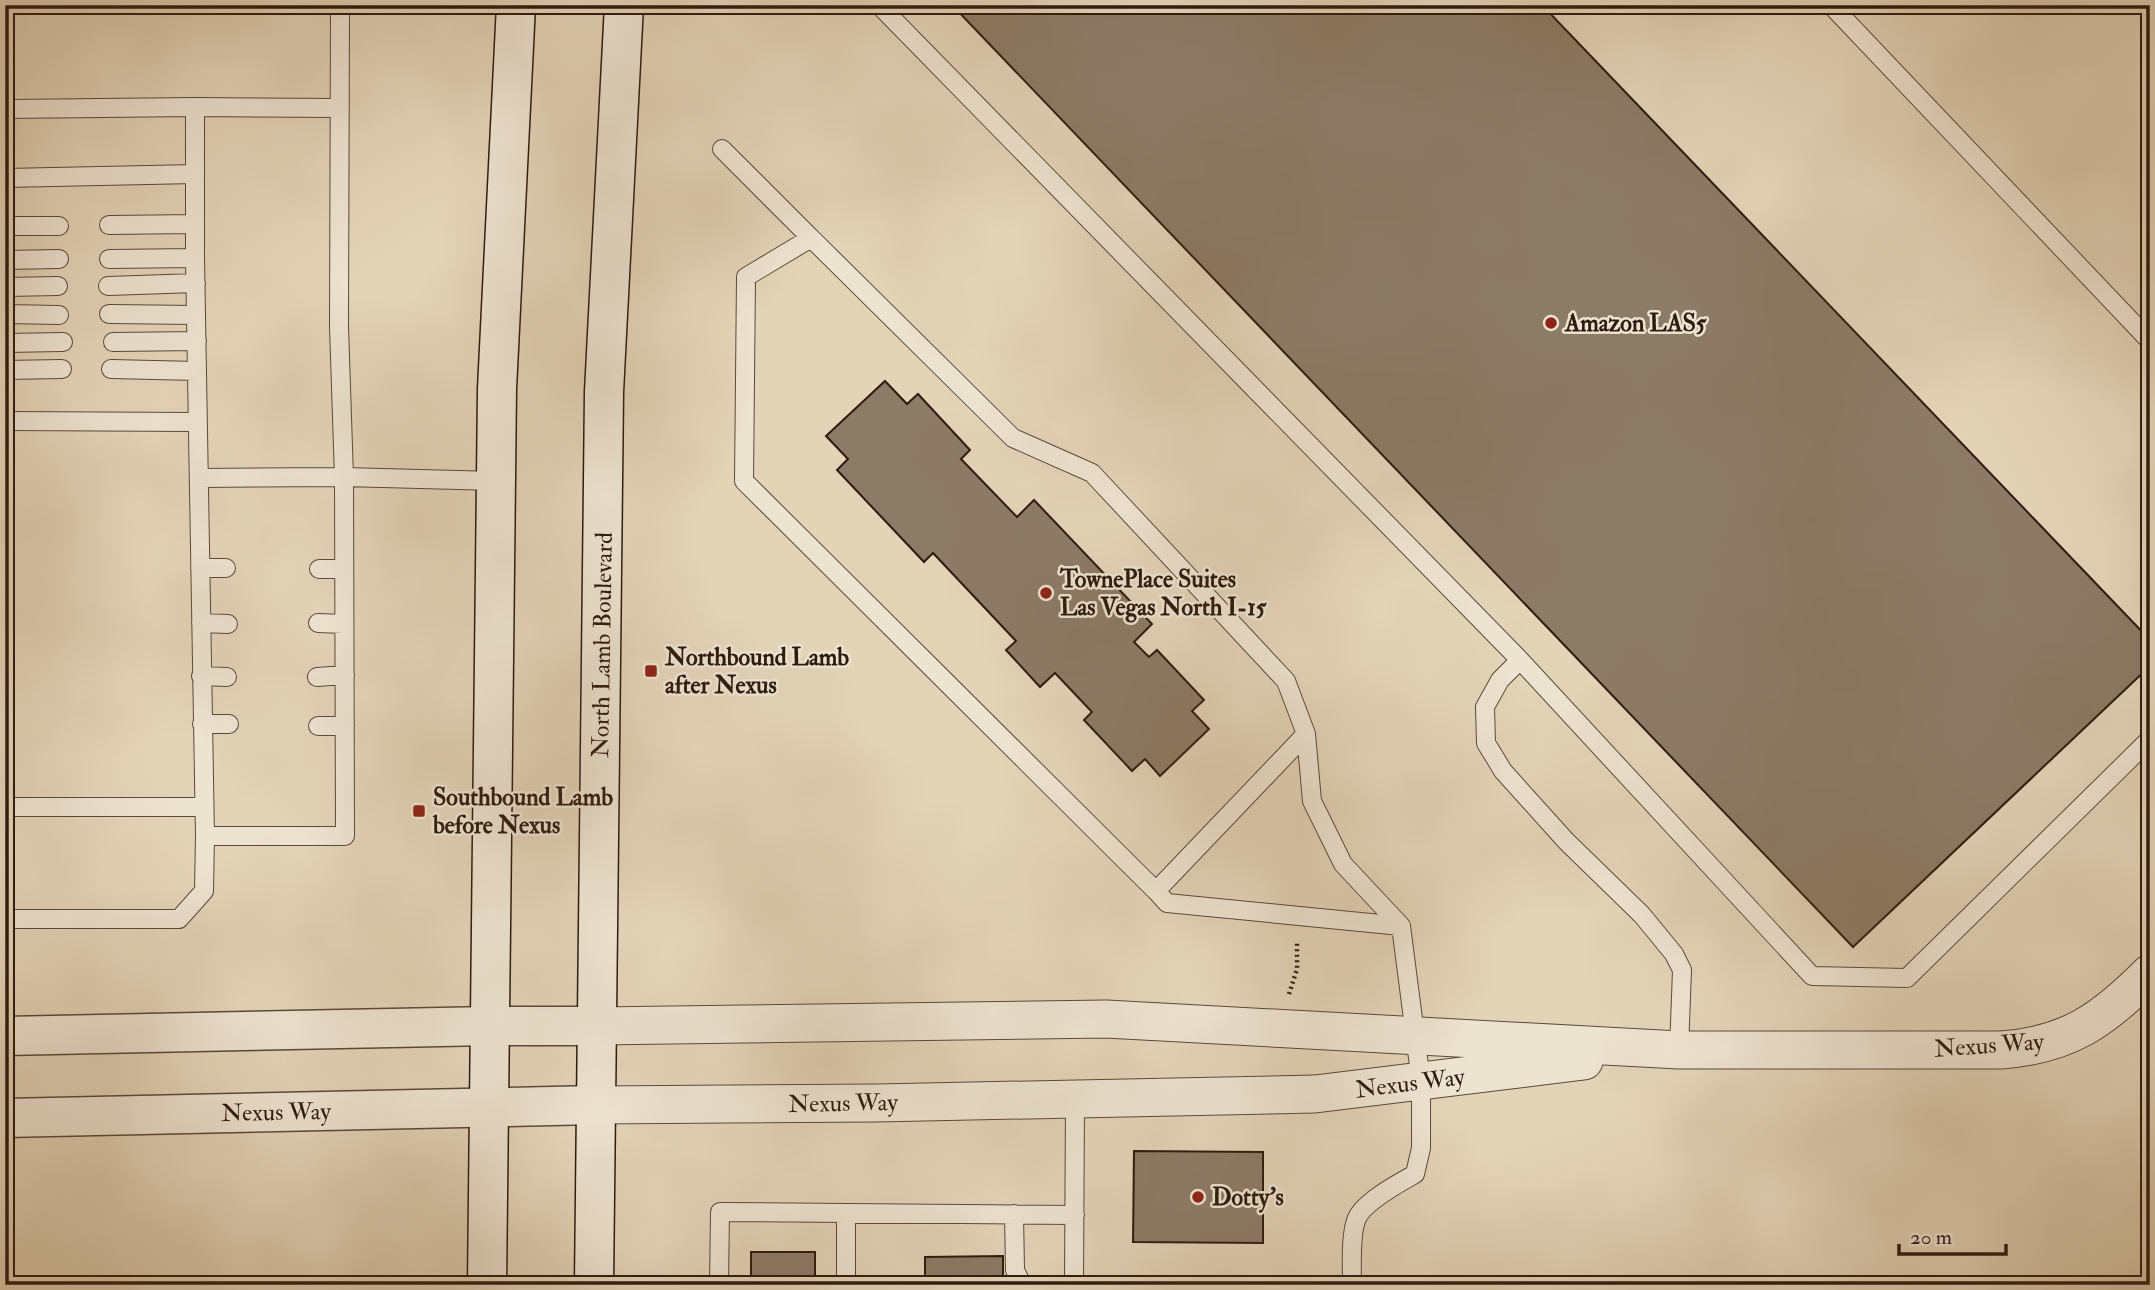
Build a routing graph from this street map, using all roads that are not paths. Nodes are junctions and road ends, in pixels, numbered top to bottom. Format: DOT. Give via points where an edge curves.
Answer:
graph roads {
  1 [pos="340,5"];
  2 [pos="516,5"];
  3 [pos="624,5"];
  4 [pos="879,5"];
  5 [pos="1831,5"];
  6 [pos="195,107"];
  7 [pos="340,108"];
  8 [pos="5,109"];
  9 [pos="722,149"];
  10 [pos="195,174"];
  11 [pos="5,177"];
  12 [pos="195,224"];
  13 [pos="109,225"];
  14 [pos="5,226"];
  15 [pos="59,226"];
  16 [pos="811,238"];
  17 [pos="195,258"];
  18 [pos="59,259"];
  19 [pos="109,259"];
  20 [pos="5,260"];
  21 [pos="196,283"];
  22 [pos="58,286"];
  23 [pos="108,286"];
  24 [pos="5,287"];
  25 [pos="5,314"];
  26 [pos="109,314"];
  27 [pos="59,315"];
  28 [pos="196,315"];
  29 [pos="197,341"];
  30 [pos="2150,341"];
  31 [pos="63,342"];
  32 [pos="113,342"];
  33 [pos="5,343"];
  34 [pos="62,369"];
  35 [pos="111,369"];
  36 [pos="5,370"];
  37 [pos="197,371"];
  38 [pos="5,421"];
  39 [pos="198,422"];
  40 [pos="344,477"];
  41 [pos="199,478"];
  42 [pos="496,481"];
  43 [pos="200,568"];
  44 [pos="226,568"];
  45 [pos="319,569"];
  46 [pos="344,569"];
  47 [pos="201,623"];
  48 [pos="318,623"];
  49 [pos="228,624"];
  50 [pos="344,624"];
  51 [pos="1520,660"];
  52 [pos="201,676"];
  53 [pos="345,676"];
  54 [pos="227,677"];
  55 [pos="317,677"];
  56 [pos="202,724"];
  57 [pos="229,724"];
  58 [pos="318,726"];
  59 [pos="345,726"];
  60 [pos="1306,734"];
  61 [pos="2150,739"];
  62 [pos="5,807"];
  63 [pos="204,807"];
  64 [pos="205,836"];
  65 [pos="1156,891"];
  66 [pos="5,919"];
  67 [pos="1401,926"];
  68 [pos="2150,973"];
  69 [pos="490,1027"];
  70 [pos="597,1027"];
  71 [pos="1414,1035"];
  72 [pos="5,1036"];
  73 [pos="1679,1050"];
  74 [pos="1421,1081"];
  75 [pos="1075,1099"];
  76 [pos="596,1105"];
  77 [pos="489,1108"];
  78 [pos="5,1118"];
  79 [pos="846,1214"];
  80 [pos="1014,1214"];
  81 [pos="1074,1215"];
  82 [pos="487,1285"];
  83 [pos="594,1285"];
  84 [pos="719,1285"];
  85 [pos="846,1285"];
  86 [pos="1022,1285"];
  87 [pos="1074,1285"];
  88 [pos="1352,1285"];
  1 -- 7 [label="lane"];
  2 -- 42 [label="main road"];
  3 -- 70 [label="main road, North Lamb Boulevard" via="604,392"];
  4 -- 51 [label="lane"];
  5 -- 30 [label="lane"];
  6 -- 7 [label="lane"];
  6 -- 8 [label="lane"];
  6 -- 10 [label="lane"];
  7 -- 40 [label="lane"];
  9 -- 16 [label="lane"];
  10 -- 11 [label="lane"];
  10 -- 12 [label="lane"];
  12 -- 13 [label="lane"];
  12 -- 17 [label="lane"];
  14 -- 15 [label="lane"];
  16 -- 60 [label="lane" via="1013,438 1092,473 1286,681"];
  16 -- 65 [label="lane" via="746,277 744,481"];
  17 -- 19 [label="lane"];
  17 -- 21 [label="lane"];
  18 -- 20 [label="lane"];
  21 -- 23 [label="lane"];
  21 -- 28 [label="lane"];
  22 -- 24 [label="lane"];
  25 -- 27 [label="lane"];
  26 -- 28 [label="lane"];
  28 -- 29 [label="lane"];
  29 -- 32 [label="lane"];
  29 -- 37 [label="lane"];
  31 -- 33 [label="lane"];
  34 -- 36 [label="lane"];
  35 -- 37 [label="lane"];
  37 -- 39 [label="lane"];
  38 -- 39 [label="lane"];
  39 -- 41 [label="lane"];
  40 -- 41 [label="lane"];
  40 -- 42 [label="lane"];
  40 -- 46 [label="lane"];
  41 -- 43 [label="lane"];
  42 -- 69 [label="main road"];
  43 -- 44 [label="lane"];
  43 -- 47 [label="lane"];
  45 -- 46 [label="lane"];
  46 -- 50 [label="lane"];
  47 -- 49 [label="lane"];
  47 -- 52 [label="lane"];
  48 -- 50 [label="lane"];
  50 -- 53 [label="lane"];
  51 -- 61 [label="lane" via="1812,976 1908,978"];
  51 -- 73 [label="lane" via="1500,680 1485,707 1486,743 1503,771 1674,954 1682,970"];
  52 -- 54 [label="lane"];
  52 -- 56 [label="lane"];
  53 -- 55 [label="lane"];
  53 -- 59 [label="lane"];
  56 -- 57 [label="lane"];
  56 -- 63 [label="lane"];
  58 -- 59 [label="lane"];
  59 -- 64 [label="lane" via="345,836"];
  60 -- 65 [label="lane"];
  60 -- 67 [label="lane" via="1312,801 1343,864"];
  62 -- 63 [label="lane"];
  63 -- 64 [label="lane"];
  64 -- 66 [label="lane" via="204,891 179,919"];
  65 -- 67 [label="lane" via="1167,902"];
  67 -- 71 [label="lane"];
  68 -- 73 [label="street, Nexus Way" via="2084,1028 2025,1048"];
  69 -- 70 [label="main road, Nexus Way"];
  69 -- 72 [label="main road, Nexus Way"];
  69 -- 77 [label="main road"];
  70 -- 71 [label="street, Nexus Way" via="1106,1019"];
  70 -- 76 [label="main road, North Lamb Boulevard"];
  71 -- 73 [label="street, Nexus Way"];
  71 -- 74 [label="lane"];
  73 -- 74 [label="street, Nexus Way"];
  74 -- 75 [label="street, Nexus Way" via="1315,1094"];
  74 -- 88 [label="lane" via="1415,1174 1380,1194 1357,1217"];
  75 -- 76 [label="street, Nexus Way"];
  75 -- 81 [label="lane"];
  76 -- 77 [label="main road, Nexus Way"];
  76 -- 83 [label="main road, North Lamb Boulevard"];
  77 -- 78 [label="main road, Nexus Way"];
  77 -- 82 [label="main road"];
  79 -- 80 [label="lane"];
  79 -- 84 [label="lane" via="720,1212"];
  79 -- 85 [label="lane"];
  80 -- 81 [label="lane"];
  80 -- 86 [label="lane" via="1015,1270"];
  81 -- 87 [label="lane"];
}
